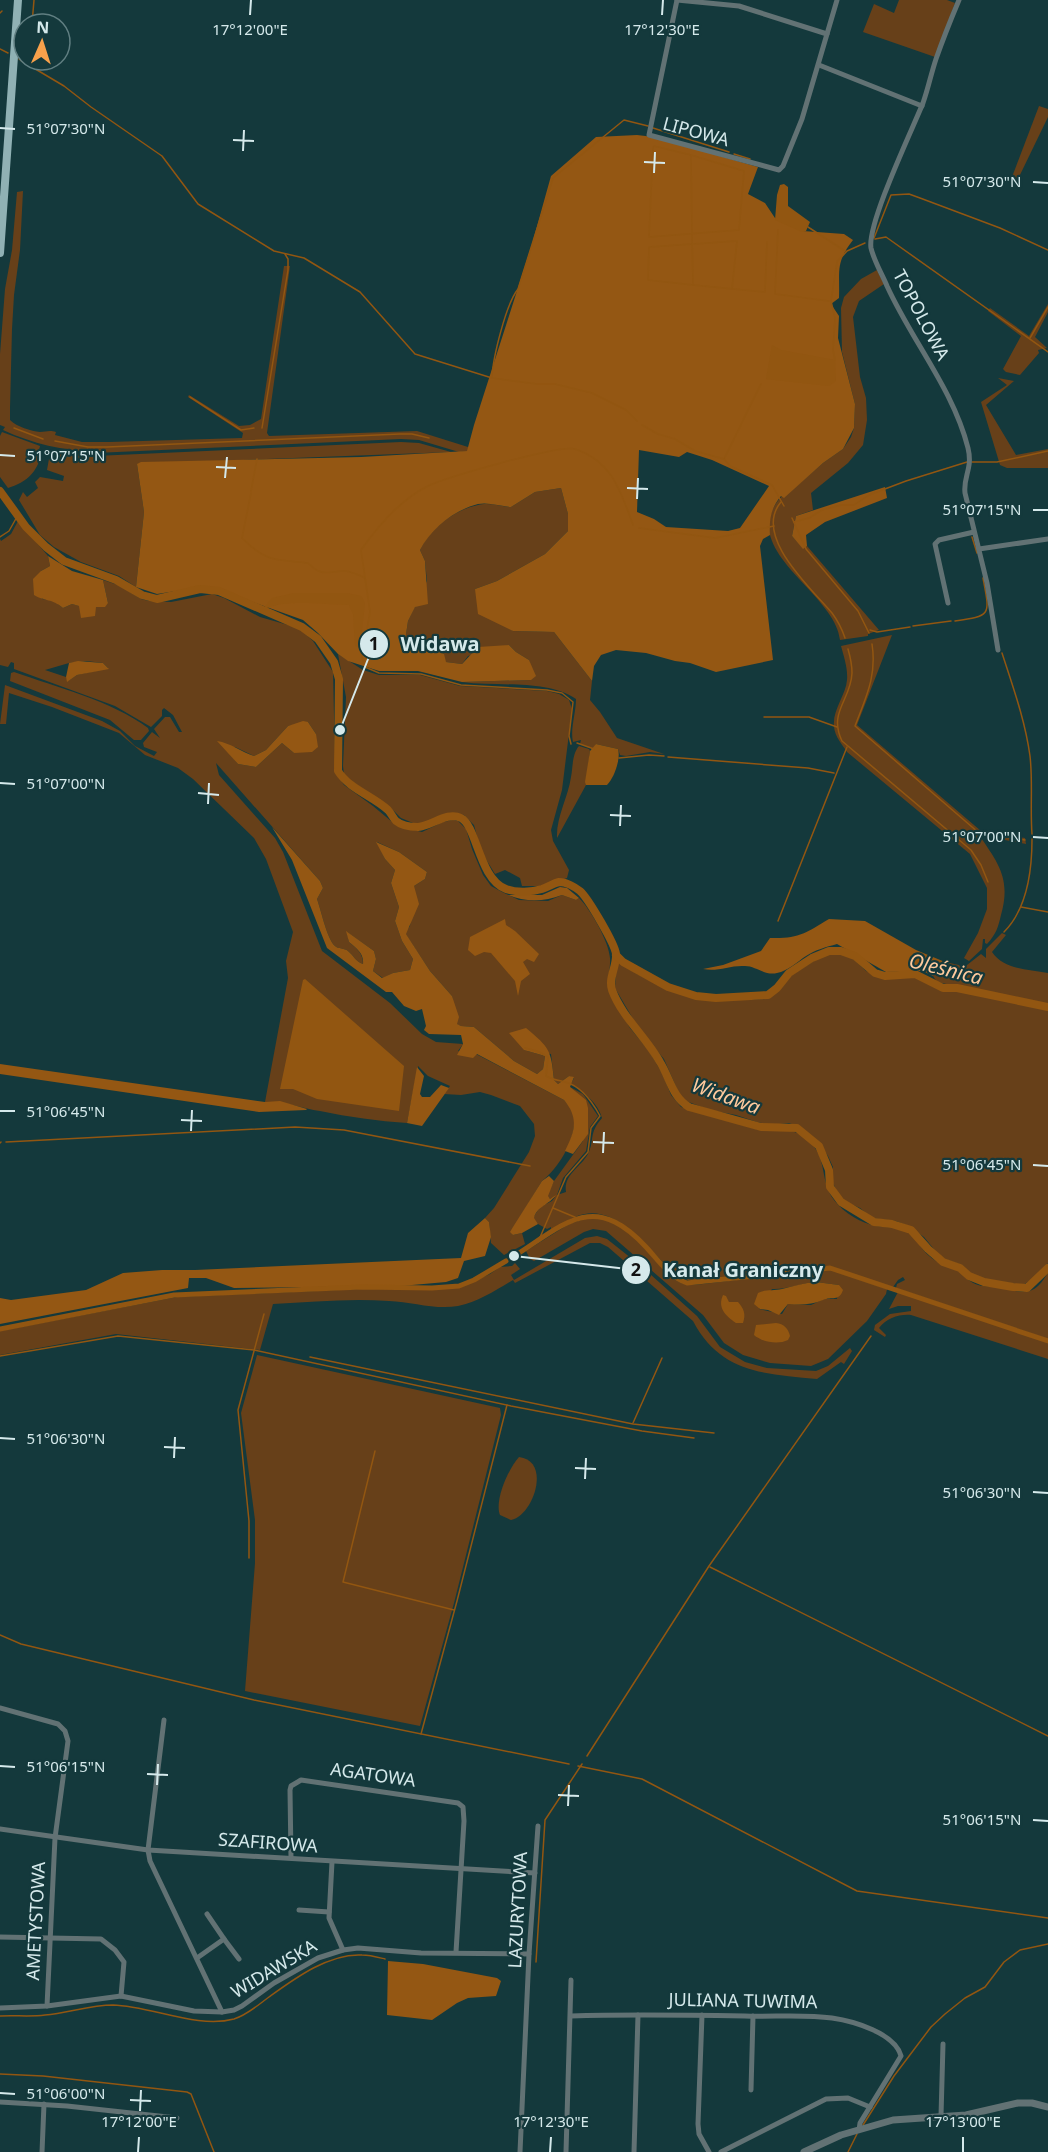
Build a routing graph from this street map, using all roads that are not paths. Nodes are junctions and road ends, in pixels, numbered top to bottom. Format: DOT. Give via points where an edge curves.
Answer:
graph roads {
  1 [pos="18,0"];
  2 [pos="677,0"];
  3 [pos="837,0"];
  4 [pos="959,0"];
  5 [pos="827,34"];
  6 [pos="819,65"];
  7 [pos="922,106"];
  8 [pos="0,253"];
  9 [pos="974,532"];
  10 [pos="1048,540"];
  11 [pos="979,549"];
  12 [pos="948,603"];
  13 [pos="998,650"];
  14 [pos="0,1708"];
  15 [pos="164,1720"];
  16 [pos="538,1826"];
  17 [pos="0,1828"];
  18 [pos="55,1838"];
  19 [pos="148,1850"];
  20 [pos="291,1858"];
  21 [pos="332,1862"];
  22 [pos="462,1868"];
  23 [pos="535,1873"];
  24 [pos="299,1910"];
  25 [pos="329,1912"];
  26 [pos="207,1914"];
  27 [pos="0,1937"];
  28 [pos="51,1938"];
  29 [pos="224,1940"];
  30 [pos="342,1950"];
  31 [pos="456,1952"];
  32 [pos="529,1954"];
  33 [pos="197,1958"];
  34 [pos="239,1959"];
  35 [pos="571,1980"];
  36 [pos="121,1996"];
  37 [pos="47,2006"];
  38 [pos="0,2008"];
  39 [pos="222,2012"];
  40 [pos="638,2015"];
  41 [pos="571,2016"];
  42 [pos="702,2016"];
  43 [pos="753,2016"];
  44 [pos="943,2044"];
  45 [pos="751,2090"];
  46 [pos="0,2102"];
  47 [pos="44,2104"];
  48 [pos="870,2107"];
  49 [pos="1048,2107"];
  50 [pos="941,2116"];
  51 [pos="177,2118"];
  52 [pos="859,2130"];
  53 [pos="42,2152"];
  54 [pos="520,2152"];
  55 [pos="566,2152"];
  56 [pos="634,2152"];
  57 [pos="710,2152"];
  58 [pos="721,2152"];
  59 [pos="804,2152"];
  1 -- 8 [label="main road"];
  2 -- 5 [label="street" via="739,6"];
  2 -- 6 [label="street, LIPOWA" via="649,135 779,170 802,119"];
  3 -- 5 [label="street"];
  4 -- 7 [label="street, TOPOLOWA"];
  5 -- 6 [label="street"];
  6 -- 7 [label="street"];
  7 -- 9 [label="street, TOPOLOWA" via="881,207 871,249 901,314 949,398 962,431 970,461 964,488"];
  9 -- 11 [label="street, TOPOLOWA"];
  9 -- 12 [label="street" via="935,544"];
  10 -- 11 [label="street"];
  11 -- 13 [label="street, TOPOLOWA"];
  14 -- 18 [label="street, AMETYSTOWA" via="58,1724 65,1731 68,1746"];
  15 -- 19 [label="street"];
  16 -- 23 [label="street, LAZURYTOWA"];
  17 -- 18 [label="street, SZAFIROWA"];
  18 -- 19 [label="street, SZAFIROWA"];
  18 -- 28 [label="street, AMETYSTOWA"];
  19 -- 20 [label="street, SZAFIROWA"];
  19 -- 33 [label="street"];
  20 -- 21 [label="street, SZAFIROWA"];
  20 -- 22 [label="street, AGATOWA" via="290,1790 301,1780 458,1803 464,1813"];
  21 -- 22 [label="street, SZAFIROWA"];
  21 -- 25 [label="street"];
  22 -- 23 [label="street, SZAFIROWA"];
  22 -- 31 [label="street"];
  23 -- 32 [label="street, LAZURYTOWA"];
  24 -- 25 [label="street"];
  25 -- 30 [label="street"];
  26 -- 29 [label="street"];
  27 -- 28 [label="street"];
  28 -- 36 [label="street" via="101,1939 108,1944 124,1962"];
  28 -- 37 [label="street, AMETYSTOWA"];
  29 -- 33 [label="street"];
  29 -- 34 [label="street"];
  30 -- 31 [label="street, WIDAWSKA"];
  30 -- 39 [label="street, WIDAWSKA" via="318,1958 242,2006"];
  31 -- 32 [label="street, WIDAWSKA"];
  32 -- 54 [label="street, LAZURYTOWA"];
  33 -- 39 [label="street"];
  35 -- 41 [label="street"];
  36 -- 37 [label="street, WIDAWSKA"];
  36 -- 39 [label="street, WIDAWSKA" via="194,2011"];
  37 -- 38 [label="street, WIDAWSKA"];
  40 -- 41 [label="street, JULIANA TUWIMA"];
  40 -- 42 [label="street, JULIANA TUWIMA"];
  40 -- 56 [label="street"];
  41 -- 55 [label="street"];
  42 -- 43 [label="street, JULIANA TUWIMA"];
  42 -- 57 [label="street" via="698,2124 699,2134"];
  43 -- 45 [label="street"];
  43 -- 48 [label="street, JULIANA TUWIMA" via="818,2017 845,2021 883,2035 899,2049 901,2056"];
  44 -- 50 [label="street"];
  46 -- 47 [label="street"];
  47 -- 51 [label="street"];
  47 -- 53 [label="street"];
  48 -- 52 [label="street"];
  48 -- 58 [label="street" via="848,2098 826,2099"];
  49 -- 50 [label="street" via="1018,2103 966,2115"];
  50 -- 52 [label="street" via="889,2121"];
  52 -- 59 [label="street" via="840,2134"];
}
